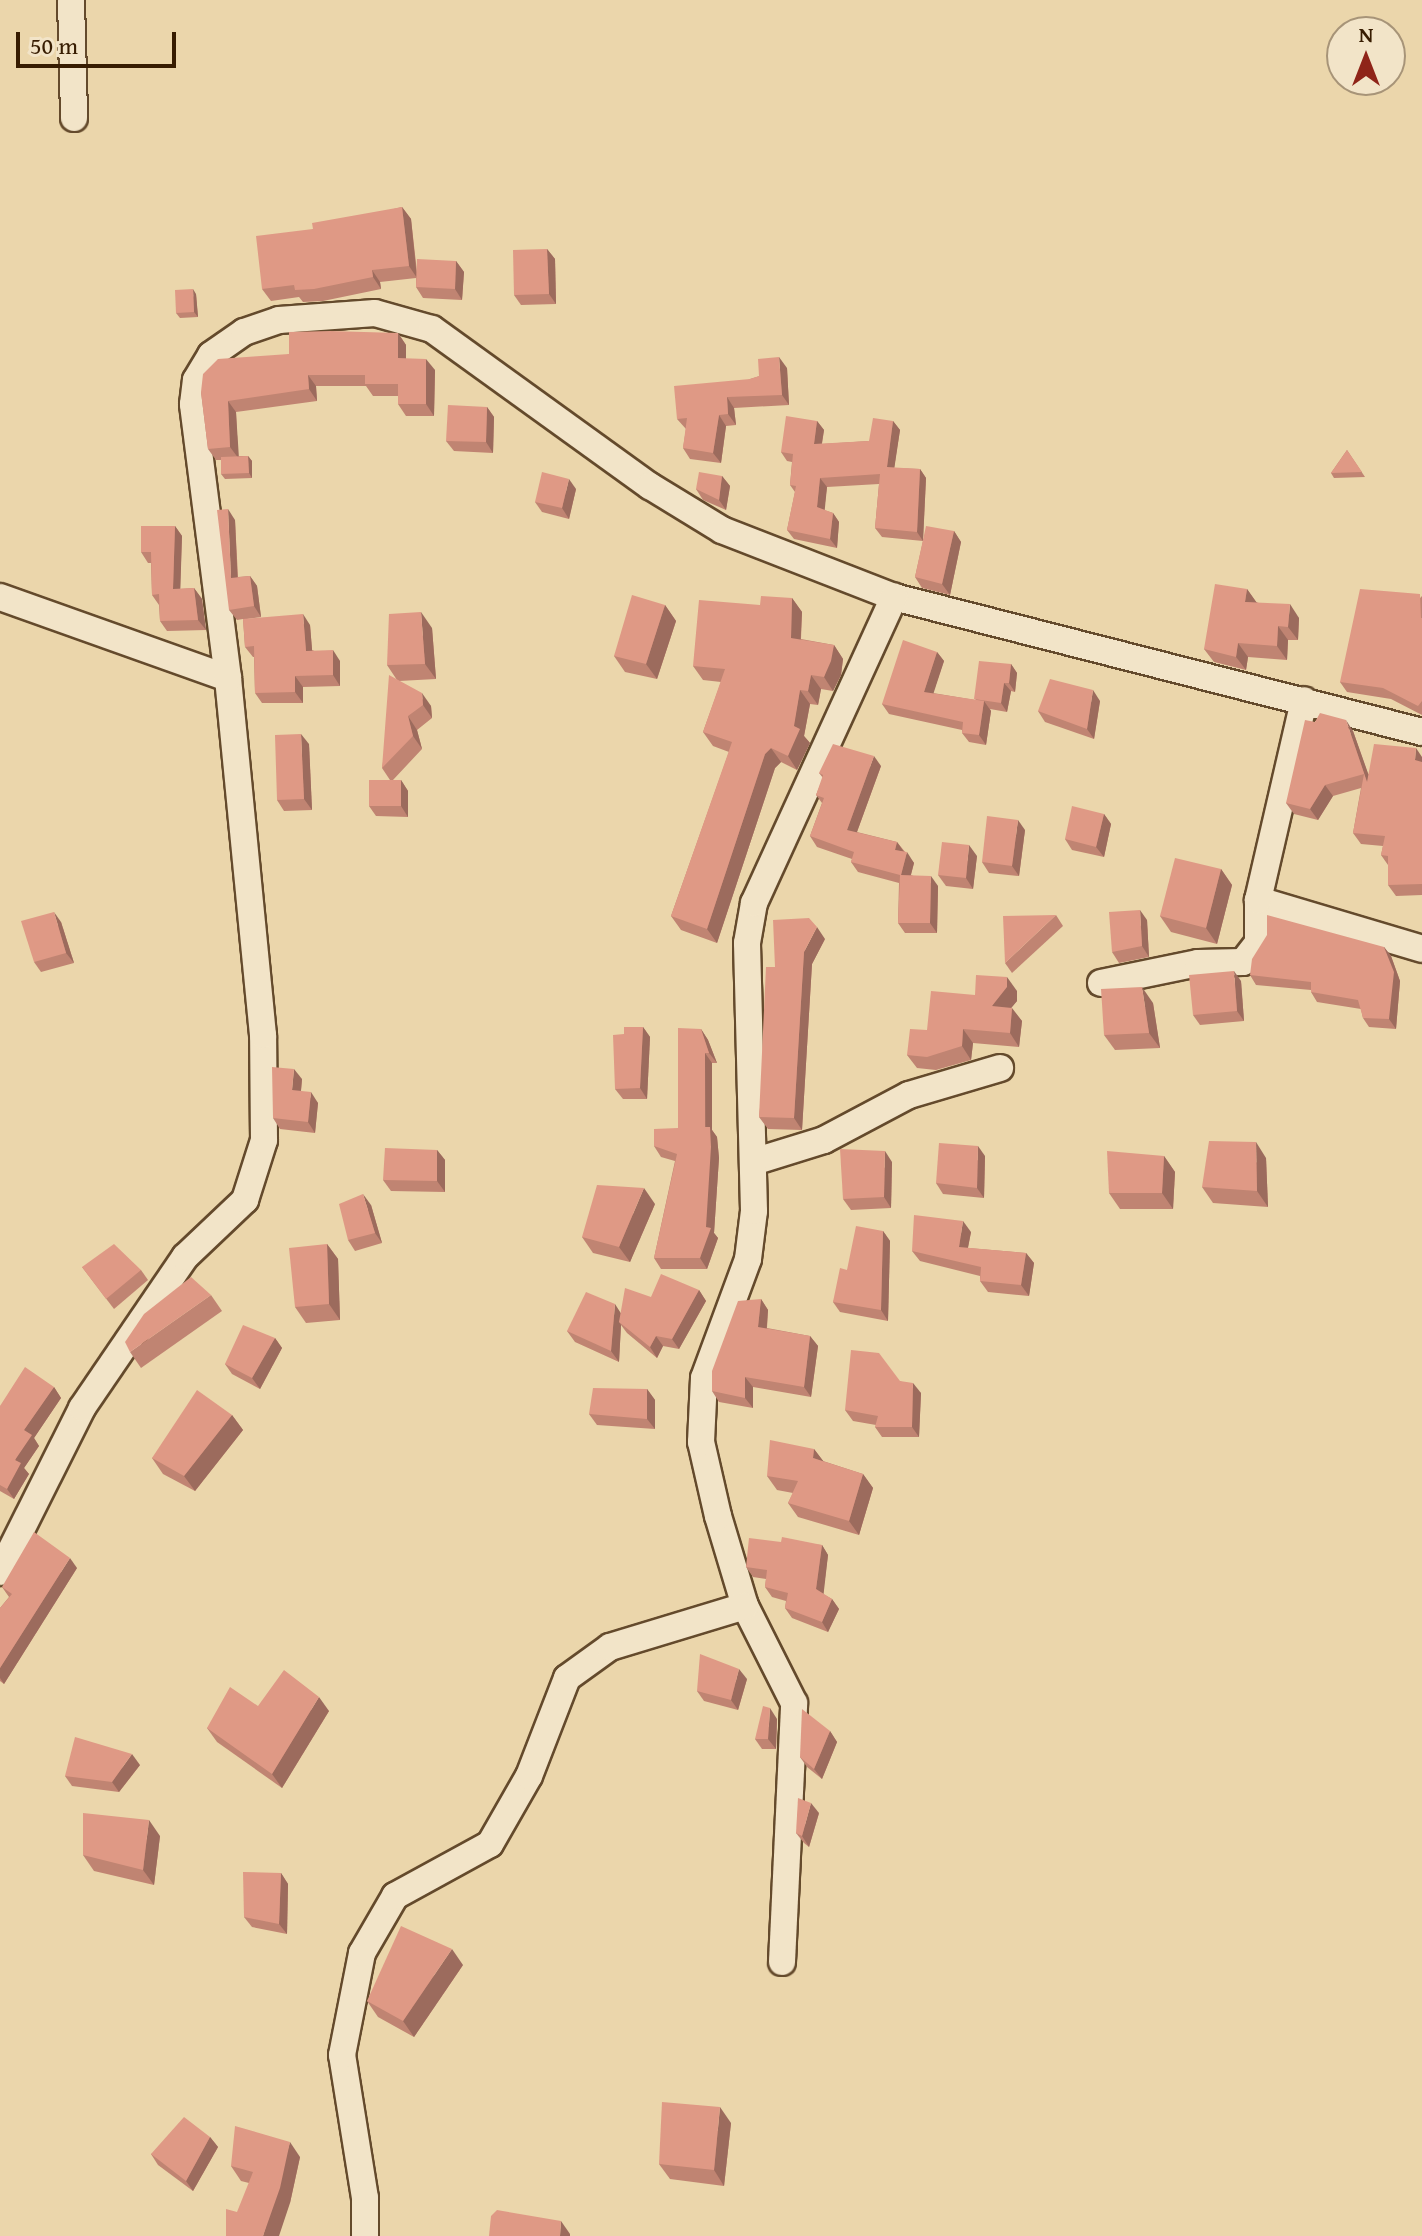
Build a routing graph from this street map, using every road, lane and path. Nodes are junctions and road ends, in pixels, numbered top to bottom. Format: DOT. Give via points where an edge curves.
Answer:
graph roads {
  1 [pos="71,0"];
  2 [pos="74,118"];
  3 [pos="0,597"];
  4 [pos="894,597"];
  5 [pos="228,678"];
  6 [pos="1304,700"];
  7 [pos="1422,732"];
  8 [pos="1258,900"];
  9 [pos="1422,949"];
  10 [pos="1101,983"];
  11 [pos="1000,1068"];
  12 [pos="753,1162"];
  13 [pos="0,1572"];
  14 [pos="745,1606"];
  15 [pos="782,1962"];
  16 [pos="365,2236"];
  1 -- 2 [label="street"];
  3 -- 5 [label="street"];
  4 -- 5 [label="street" via="722,530 650,486 432,329 375,313 279,320 244,332 211,355 196,380 196,432"];
  4 -- 6 [label="street"];
  4 -- 12 [label="street" via="754,903 747,943"];
  5 -- 13 [label="street" via="263,1035 264,1140 245,1200 185,1257 82,1408"];
  6 -- 7 [label="street"];
  6 -- 8 [label="street"];
  8 -- 9 [label="street"];
  8 -- 10 [label="street" via="1258,943 1243,962 1198,963"];
  11 -- 12 [label="street" via="909,1095 824,1140"];
  12 -- 14 [label="street" via="748,1259 704,1378 701,1442"];
  14 -- 15 [label="street" via="794,1703"];
  14 -- 16 [label="street" via="610,1647 567,1678 529,1776 490,1844 395,1896 362,1953 342,2055 365,2198"];
}
